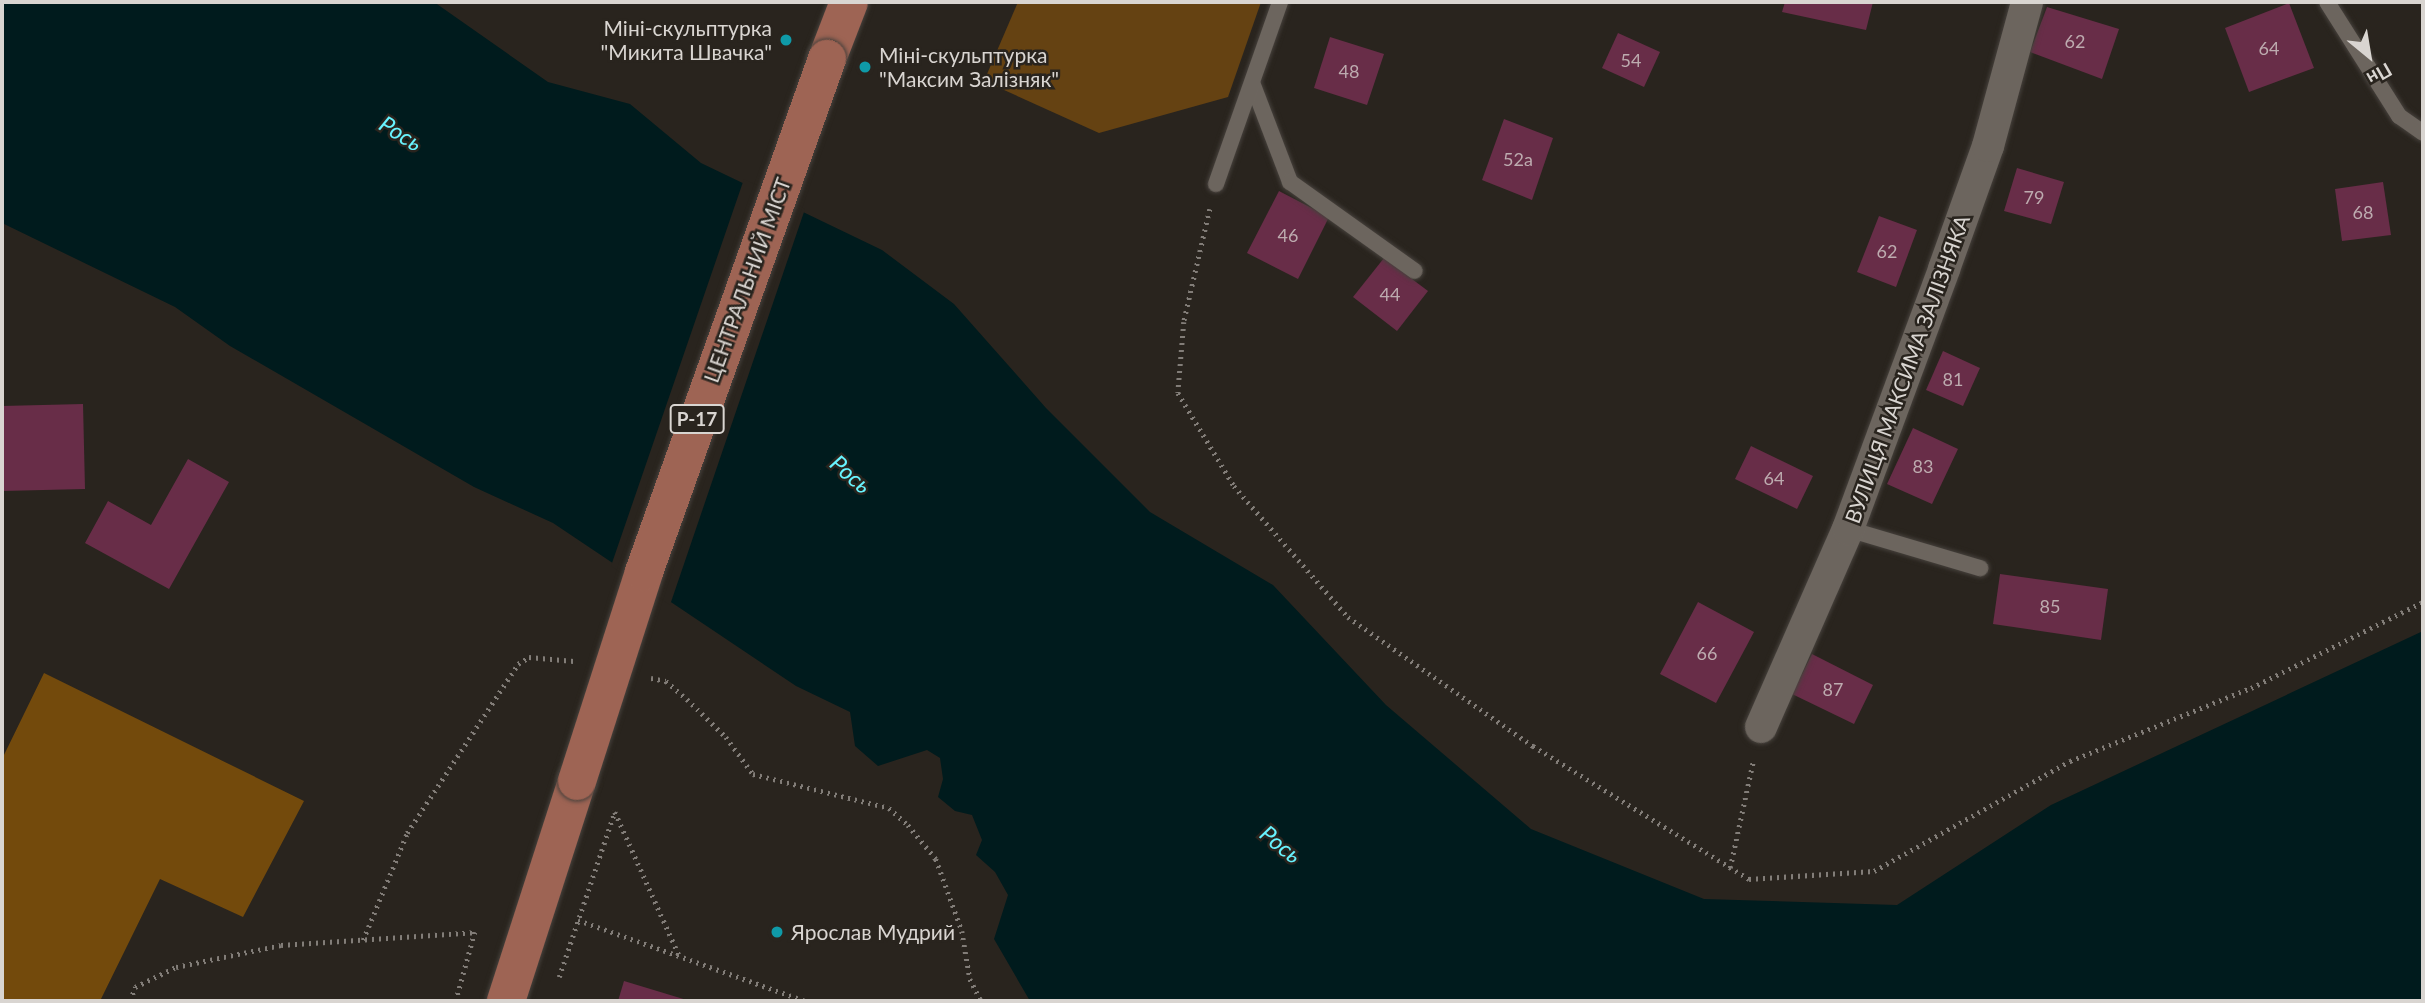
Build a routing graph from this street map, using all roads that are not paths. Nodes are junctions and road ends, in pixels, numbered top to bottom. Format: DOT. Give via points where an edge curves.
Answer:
graph roads {
  1 [pos="849,2"];
  2 [pos="1280,2"];
  3 [pos="2027,2"];
  4 [pos="2327,2"];
  5 [pos="1253,85"];
  6 [pos="2423,133"];
  7 [pos="1216,184"];
  8 [pos="1415,271"];
  9 [pos="1849,529"];
  10 [pos="1980,568"];
  11 [pos="1761,727"];
  12 [pos="506,1001"];
  1 -- 12 [label="main road, ЦЕНТРАЛЬНИЙ МІСТ / Р-17, bridge" via="648,559"];
  2 -- 5 [label="lane"];
  3 -- 9 [label="street, ВУЛИЦЯ МАКСИМА ЗАЛІЗНЯКА" via="1988,146"];
  4 -- 6 [label="lane" via="2399,116"];
  5 -- 7 [label="lane"];
  5 -- 8 [label="lane" via="1290,182"];
  9 -- 10 [label="lane"];
  9 -- 11 [label="street, ВУЛИЦЯ МАКСИМА ЗАЛІЗНЯКА"];
}
